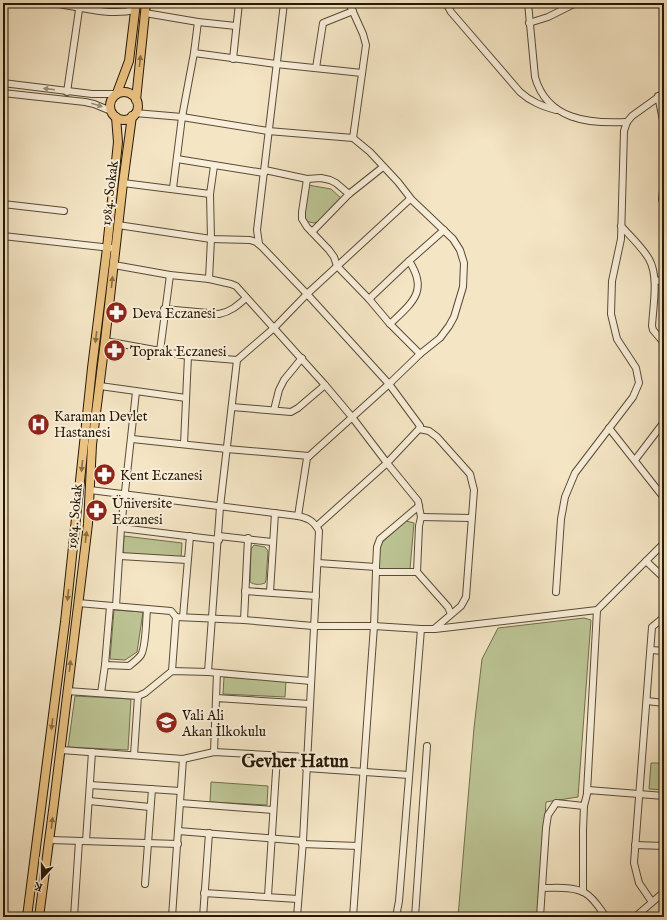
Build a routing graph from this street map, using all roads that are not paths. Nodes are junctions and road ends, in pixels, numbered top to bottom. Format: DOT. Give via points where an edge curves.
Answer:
graph roads {
  1 [pos="53,3"];
  2 [pos="146,3"];
  3 [pos="239,3"];
  4 [pos="284,3"];
  5 [pos="349,3"];
  6 [pos="446,3"];
  7 [pos="528,3"];
  8 [pos="576,3"];
  9 [pos="80,5"];
  10 [pos="135,7"];
  11 [pos="353,11"];
  12 [pos="145,13"];
  13 [pos="198,22"];
  14 [pos="529,23"];
  15 [pos="236,26"];
  16 [pos="194,53"];
  17 [pos="232,58"];
  18 [pos="276,64"];
  19 [pos="316,68"];
  20 [pos="362,73"];
  21 [pos="3,84"];
  22 [pos="67,92"];
  23 [pos="664,92"];
  24 [pos="3,93"];
  25 [pos="116,94"];
  26 [pos="658,96"];
  27 [pos="136,100"];
  28 [pos="557,110"];
  29 [pos="113,114"];
  30 [pos="134,114"];
  31 [pos="182,117"];
  32 [pos="627,122"];
  33 [pos="664,125"];
  34 [pos="268,131"];
  35 [pos="353,138"];
  36 [pos="177,159"];
  37 [pos="214,166"];
  38 [pos="383,167"];
  39 [pos="264,171"];
  40 [pos="308,178"];
  41 [pos="664,182"];
  42 [pos="123,183"];
  43 [pos="173,188"];
  44 [pos="210,194"];
  45 [pos="349,194"];
  46 [pos="410,199"];
  47 [pos="3,204"];
  48 [pos="664,205"];
  49 [pos="64,211"];
  50 [pos="118,225"];
  51 [pos="621,226"];
  52 [pos="444,230"];
  53 [pos="312,232"];
  54 [pos="3,236"];
  55 [pos="211,239"];
  56 [pos="259,244"];
  57 [pos="107,248"];
  58 [pos="116,249"];
  59 [pos="410,261"];
  60 [pos="114,265"];
  61 [pos="338,266"];
  62 [pos="170,275"];
  63 [pos="208,279"];
  64 [pos="654,280"];
  65 [pos="664,282"];
  66 [pos="307,294"];
  67 [pos="246,298"];
  68 [pos="369,300"];
  69 [pos="164,309"];
  70 [pos="390,324"];
  71 [pos="274,328"];
  72 [pos="105,341"];
  73 [pos="664,343"];
  74 [pos="160,351"];
  75 [pos="420,354"];
  76 [pos="188,356"];
  77 [pos="302,358"];
  78 [pos="237,360"];
  79 [pos="389,384"];
  80 [pos="325,385"];
  81 [pos="100,386"];
  82 [pos="136,392"];
  83 [pos="186,398"];
  84 [pos="232,407"];
  85 [pos="274,410"];
  86 [pos="352,416"];
  87 [pos="664,422"];
  88 [pos="609,428"];
  89 [pos="419,429"];
  90 [pos="132,439"];
  91 [pos="184,444"];
  92 [pos="227,449"];
  93 [pos="309,456"];
  94 [pos="635,460"];
  95 [pos="387,463"];
  96 [pos="90,490"];
  97 [pos="125,495"];
  98 [pos="664,498"];
  99 [pos="419,506"];
  100 [pos="220,507"];
  101 [pos="275,513"];
  102 [pos="298,516"];
  103 [pos="421,517"];
  104 [pos="471,518"];
  105 [pos="317,526"];
  106 [pos="121,528"];
  107 [pos="190,536"];
  108 [pos="219,538"];
  109 [pos="248,538"];
  110 [pos="272,542"];
  111 [pos="664,543"];
  112 [pos="120,556"];
  113 [pos="187,560"];
  114 [pos="646,561"];
  115 [pos="318,563"];
  116 [pos="376,569"];
  117 [pos="417,572"];
  118 [pos="664,578"];
  119 [pos="245,591"];
  120 [pos="270,592"];
  121 [pos="556,592"];
  122 [pos="316,596"];
  123 [pos="78,603"];
  124 [pos="113,606"];
  125 [pos="147,609"];
  126 [pos="597,610"];
  127 [pos="451,614"];
  128 [pos="664,616"];
  129 [pos="176,617"];
  130 [pos="183,617"];
  131 [pos="212,619"];
  132 [pos="244,620"];
  133 [pos="313,626"];
  134 [pos="374,626"];
  135 [pos="422,629"];
  136 [pos="434,629"];
  137 [pos="651,650"];
  138 [pos="664,651"];
  139 [pos="105,665"];
  140 [pos="172,671"];
  141 [pos="208,672"];
  142 [pos="217,673"];
  143 [pos="311,681"];
  144 [pos="67,691"];
  145 [pos="101,693"];
  146 [pos="138,696"];
  147 [pos="216,698"];
  148 [pos="647,702"];
  149 [pos="664,703"];
  150 [pos="310,704"];
  151 [pos="427,746"];
  152 [pos="61,750"];
  153 [pos="92,752"];
  154 [pos="214,752"];
  155 [pos="134,755"];
  156 [pos="277,756"];
  157 [pos="307,757"];
  158 [pos="183,759"];
  159 [pos="306,768"];
  160 [pos="363,771"];
  161 [pos="409,775"];
  162 [pos="90,785"];
  163 [pos="152,789"];
  164 [pos="180,791"];
  165 [pos="587,792"];
  166 [pos="640,794"];
  167 [pos="664,796"];
  168 [pos="89,801"];
  169 [pos="180,803"];
  170 [pos="584,806"];
  171 [pos="150,807"];
  172 [pos="273,810"];
  173 [pos="178,831"];
  174 [pos="208,833"];
  175 [pos="271,838"];
  176 [pos="50,840"];
  177 [pos="86,841"];
  178 [pos="79,842"];
  179 [pos="303,842"];
  180 [pos="147,844"];
  181 [pos="178,844"];
  182 [pos="635,845"];
  183 [pos="358,846"];
  184 [pos="664,846"];
  185 [pos="145,884"];
  186 [pos="542,888"];
  187 [pos="583,892"];
  188 [pos="664,892"];
  189 [pos="204,893"];
  190 [pos="268,896"];
  191 [pos="298,899"];
  192 [pos="652,902"];
  193 [pos="27,917"];
  194 [pos="39,917"];
  195 [pos="74,917"];
  196 [pos="172,917"];
  197 [pos="203,917"];
  198 [pos="297,917"];
  199 [pos="353,917"];
  200 [pos="396,917"];
  201 [pos="415,917"];
  202 [pos="540,917"];
  203 [pos="606,917"];
  204 [pos="635,917"];
  1 -- 9 [label="street"];
  2 -- 12 [label="main road"];
  3 -- 15 [label="street"];
  4 -- 18 [label="street"];
  5 -- 11 [label="street"];
  6 -- 28 [label="street" via="520,92 537,104"];
  7 -- 14 [label="street"];
  8 -- 14 [label="street" via="548,18"];
  9 -- 10 [label="street" via="120,13"];
  9 -- 22 [label="street"];
  10 -- 25 [label="main road" via="129,61"];
  11 -- 19 [label="street" via="323,23"];
  11 -- 20 [label="street" via="366,45"];
  12 -- 13 [label="street"];
  27 -- 12 [label="main road, one-way"];
  13 -- 15 [label="street"];
  13 -- 16 [label="street"];
  14 -- 28 [label="street" via="538,87"];
  15 -- 17 [label="street"];
  16 -- 17 [label="street"];
  16 -- 31 [label="street"];
  17 -- 18 [label="street"];
  18 -- 19 [label="street"];
  18 -- 34 [label="street"];
  19 -- 20 [label="street"];
  20 -- 35 [label="street"];
  22 -- 21 [label="street, one-way"];
  22 -- 25 [label="street"];
  23 -- 26 [label="street"];
  24 -- 29 [label="street, one-way" via="85,102 102,107"];
  25 -- 27 [label="main road" via="127,92"];
  25 -- 29 [label="main road" via="110,105"];
  26 -- 32 [label="street"];
  26 -- 33 [label="street"];
  27 -- 30 [label="main road"];
  28 -- 32 [label="street" via="587,121"];
  29 -- 30 [label="main road" via="125,119"];
  29 -- 57 [label="main road" via="118,142"];
  30 -- 31 [label="street"];
  30 -- 42 [label="main road, 1984. Sokak"];
  31 -- 34 [label="street"];
  31 -- 36 [label="street"];
  32 -- 51 [label="street" via="624,131"];
  34 -- 35 [label="street"];
  34 -- 39 [label="street"];
  35 -- 38 [label="street"];
  36 -- 37 [label="street"];
  36 -- 43 [label="street"];
  37 -- 39 [label="street"];
  37 -- 44 [label="street"];
  38 -- 45 [label="street"];
  38 -- 46 [label="street"];
  39 -- 40 [label="street"];
  39 -- 56 [label="street" via="257,230"];
  40 -- 45 [label="street" via="330,180"];
  40 -- 53 [label="street" via="302,219"];
  41 -- 48 [label="street"];
  42 -- 43 [label="street"];
  42 -- 50 [label="main road, 1984. Sokak"];
  43 -- 44 [label="street"];
  44 -- 55 [label="street"];
  45 -- 53 [label="street"];
  46 -- 52 [label="street"];
  46 -- 61 [label="street"];
  47 -- 49 [label="street"];
  50 -- 55 [label="street"];
  50 -- 58 [label="main road, 1984. Sokak"];
  51 -- 64 [label="street" via="650,260"];
  51 -- 88 [label="street" via="621,239 612,281 611,314 617,339 636,368 639,383 633,396"];
  52 -- 59 [label="street"];
  52 -- 75 [label="street" via="460,250 464,263 463,287 449,326 440,338"];
  53 -- 61 [label="street" via="329,250"];
  54 -- 57 [label="street"];
  55 -- 56 [label="street" via="250,240"];
  55 -- 63 [label="street"];
  56 -- 66 [label="street"];
  57 -- 58 [label="street"];
  57 -- 193 [label="main road, one-way" via="65,622"];
  58 -- 60 [label="main road, 1984. Sokak"];
  59 -- 68 [label="street"];
  59 -- 70 [label="street" via="418,276 418,290 410,305"];
  60 -- 62 [label="street"];
  72 -- 60 [label="main road, 1984. Sokak, one-way"];
  61 -- 66 [label="street"];
  61 -- 68 [label="street"];
  62 -- 63 [label="street"];
  62 -- 69 [label="street"];
  63 -- 67 [label="street" via="236,286"];
  64 -- 65 [label="street"];
  64 -- 73 [label="street" via="652,326"];
  66 -- 71 [label="street"];
  66 -- 79 [label="street"];
  67 -- 69 [label="street" via="226,313 219,314"];
  67 -- 71 [label="street"];
  68 -- 70 [label="street"];
  69 -- 74 [label="street"];
  70 -- 75 [label="street"];
  71 -- 77 [label="street"];
  71 -- 78 [label="street"];
  72 -- 74 [label="street"];
  72 -- 81 [label="main road, 1984. Sokak"];
  74 -- 76 [label="street"];
  75 -- 79 [label="street"];
  76 -- 78 [label="street"];
  76 -- 83 [label="street"];
  77 -- 80 [label="street"];
  77 -- 85 [label="street" via="284,380"];
  78 -- 84 [label="street"];
  79 -- 86 [label="street"];
  79 -- 89 [label="street" via="420,426"];
  80 -- 85 [label="street" via="291,412"];
  80 -- 86 [label="street"];
  81 -- 82 [label="street"];
  81 -- 96 [label="main road, 1984. Sokak" via="92,445"];
  82 -- 83 [label="street"];
  82 -- 90 [label="street"];
  83 -- 91 [label="street"];
  84 -- 85 [label="street"];
  84 -- 92 [label="street"];
  86 -- 93 [label="street"];
  86 -- 95 [label="street"];
  87 -- 94 [label="street"];
  88 -- 94 [label="street"];
  88 -- 121 [label="street" via="575,473 568,487 561,518"];
  89 -- 95 [label="street"];
  89 -- 104 [label="street" via="432,433 470,474 474,490"];
  90 -- 91 [label="street"];
  90 -- 97 [label="street"];
  91 -- 92 [label="street"];
  92 -- 93 [label="street"];
  92 -- 100 [label="street"];
  93 -- 102 [label="street"];
  94 -- 98 [label="street"];
  95 -- 99 [label="street" via="418,501"];
  95 -- 105 [label="street"];
  96 -- 97 [label="street"];
  123 -- 96 [label="main road, 1984. Sokak, one-way"];
  97 -- 100 [label="street"];
  97 -- 106 [label="street"];
  99 -- 103 [label="street"];
  99 -- 116 [label="street" via="380,539"];
  100 -- 101 [label="street"];
  100 -- 108 [label="street"];
  101 -- 102 [label="street"];
  101 -- 110 [label="street"];
  102 -- 105 [label="street" via="309,518"];
  103 -- 104 [label="street"];
  103 -- 117 [label="street"];
  104 -- 127 [label="street" via="466,597 461,606"];
  105 -- 115 [label="street"];
  106 -- 107 [label="street"];
  106 -- 112 [label="street"];
  107 -- 108 [label="street"];
  107 -- 113 [label="street"];
  108 -- 109 [label="street"];
  108 -- 131 [label="street"];
  109 -- 110 [label="street"];
  109 -- 119 [label="street"];
  110 -- 120 [label="street"];
  111 -- 114 [label="street"];
  112 -- 113 [label="street"];
  112 -- 124 [label="street"];
  113 -- 130 [label="street"];
  114 -- 118 [label="street"];
  114 -- 126 [label="street"];
  115 -- 116 [label="street"];
  115 -- 122 [label="street"];
  116 -- 117 [label="street"];
  116 -- 134 [label="street"];
  117 -- 127 [label="street" via="448,607"];
  119 -- 120 [label="street"];
  119 -- 132 [label="street"];
  120 -- 122 [label="street"];
  122 -- 133 [label="street"];
  123 -- 124 [label="street"];
  144 -- 123 [label="main road, 1984. Sokak, one-way"];
  124 -- 125 [label="street"];
  124 -- 139 [label="street"];
  125 -- 129 [label="street" via="171,611"];
  125 -- 139 [label="street" via="143,653 129,666"];
  126 -- 136 [label="street"];
  126 -- 165 [label="street"];
  127 -- 136 [label="street"];
  128 -- 137 [label="street" via="652,627"];
  129 -- 130 [label="street"];
  129 -- 140 [label="street"];
  130 -- 131 [label="street"];
  131 -- 132 [label="street"];
  131 -- 141 [label="street"];
  132 -- 133 [label="street"];
  133 -- 134 [label="street"];
  133 -- 143 [label="street"];
  134 -- 135 [label="street"];
  134 -- 160 [label="street"];
  135 -- 136 [label="street"];
  135 -- 161 [label="street"];
  137 -- 138 [label="street"];
  137 -- 148 [label="street"];
  139 -- 145 [label="street"];
  140 -- 141 [label="street"];
  140 -- 146 [label="street"];
  141 -- 142 [label="street"];
  142 -- 143 [label="street"];
  142 -- 147 [label="street"];
  143 -- 150 [label="street"];
  144 -- 145 [label="street"];
  144 -- 152 [label="main road, 1984. Sokak"];
  145 -- 146 [label="street"];
  146 -- 155 [label="street"];
  147 -- 150 [label="street"];
  147 -- 154 [label="street"];
  148 -- 149 [label="street"];
  148 -- 166 [label="street"];
  150 -- 157 [label="street"];
  151 -- 201 [label="street"];
  152 -- 153 [label="street"];
  176 -- 152 [label="main road, 1984. Sokak, one-way"];
  153 -- 155 [label="street"];
  153 -- 162 [label="street"];
  154 -- 156 [label="street"];
  154 -- 158 [label="street"];
  155 -- 158 [label="street"];
  156 -- 157 [label="street"];
  156 -- 172 [label="street"];
  157 -- 159 [label="street"];
  158 -- 164 [label="street"];
  159 -- 160 [label="street"];
  159 -- 179 [label="street"];
  160 -- 161 [label="street"];
  160 -- 183 [label="street"];
  161 -- 200 [label="street"];
  162 -- 163 [label="street"];
  162 -- 168 [label="street"];
  163 -- 164 [label="street"];
  163 -- 171 [label="street"];
  164 -- 169 [label="street"];
  165 -- 166 [label="street" via="588,790"];
  165 -- 170 [label="street"];
  166 -- 167 [label="street"];
  166 -- 182 [label="street"];
  168 -- 171 [label="street"];
  168 -- 177 [label="street"];
  169 -- 172 [label="street"];
  169 -- 173 [label="street"];
  170 -- 186 [label="street" via="556,802 548,815"];
  170 -- 187 [label="street"];
  171 -- 180 [label="street"];
  172 -- 175 [label="street"];
  173 -- 174 [label="street"];
  173 -- 181 [label="street"];
  174 -- 175 [label="street"];
  174 -- 189 [label="street"];
  175 -- 179 [label="street"];
  175 -- 190 [label="street"];
  176 -- 178 [label="street"];
  176 -- 194 [label="main road, 1984. Sokak"];
  177 -- 178 [label="street"];
  177 -- 180 [label="street"];
  178 -- 195 [label="street"];
  179 -- 183 [label="street"];
  179 -- 191 [label="street"];
  180 -- 181 [label="street"];
  180 -- 185 [label="street"];
  181 -- 196 [label="street"];
  182 -- 184 [label="street"];
  182 -- 192 [label="street" via="634,862 639,883"];
  183 -- 199 [label="street"];
  186 -- 187 [label="street" via="569,888"];
  186 -- 202 [label="street"];
  187 -- 203 [label="street" via="591,897"];
  188 -- 192 [label="street"];
  189 -- 190 [label="street"];
  189 -- 197 [label="street"];
  190 -- 191 [label="street"];
  191 -- 198 [label="street"];
  192 -- 204 [label="street"];
}
